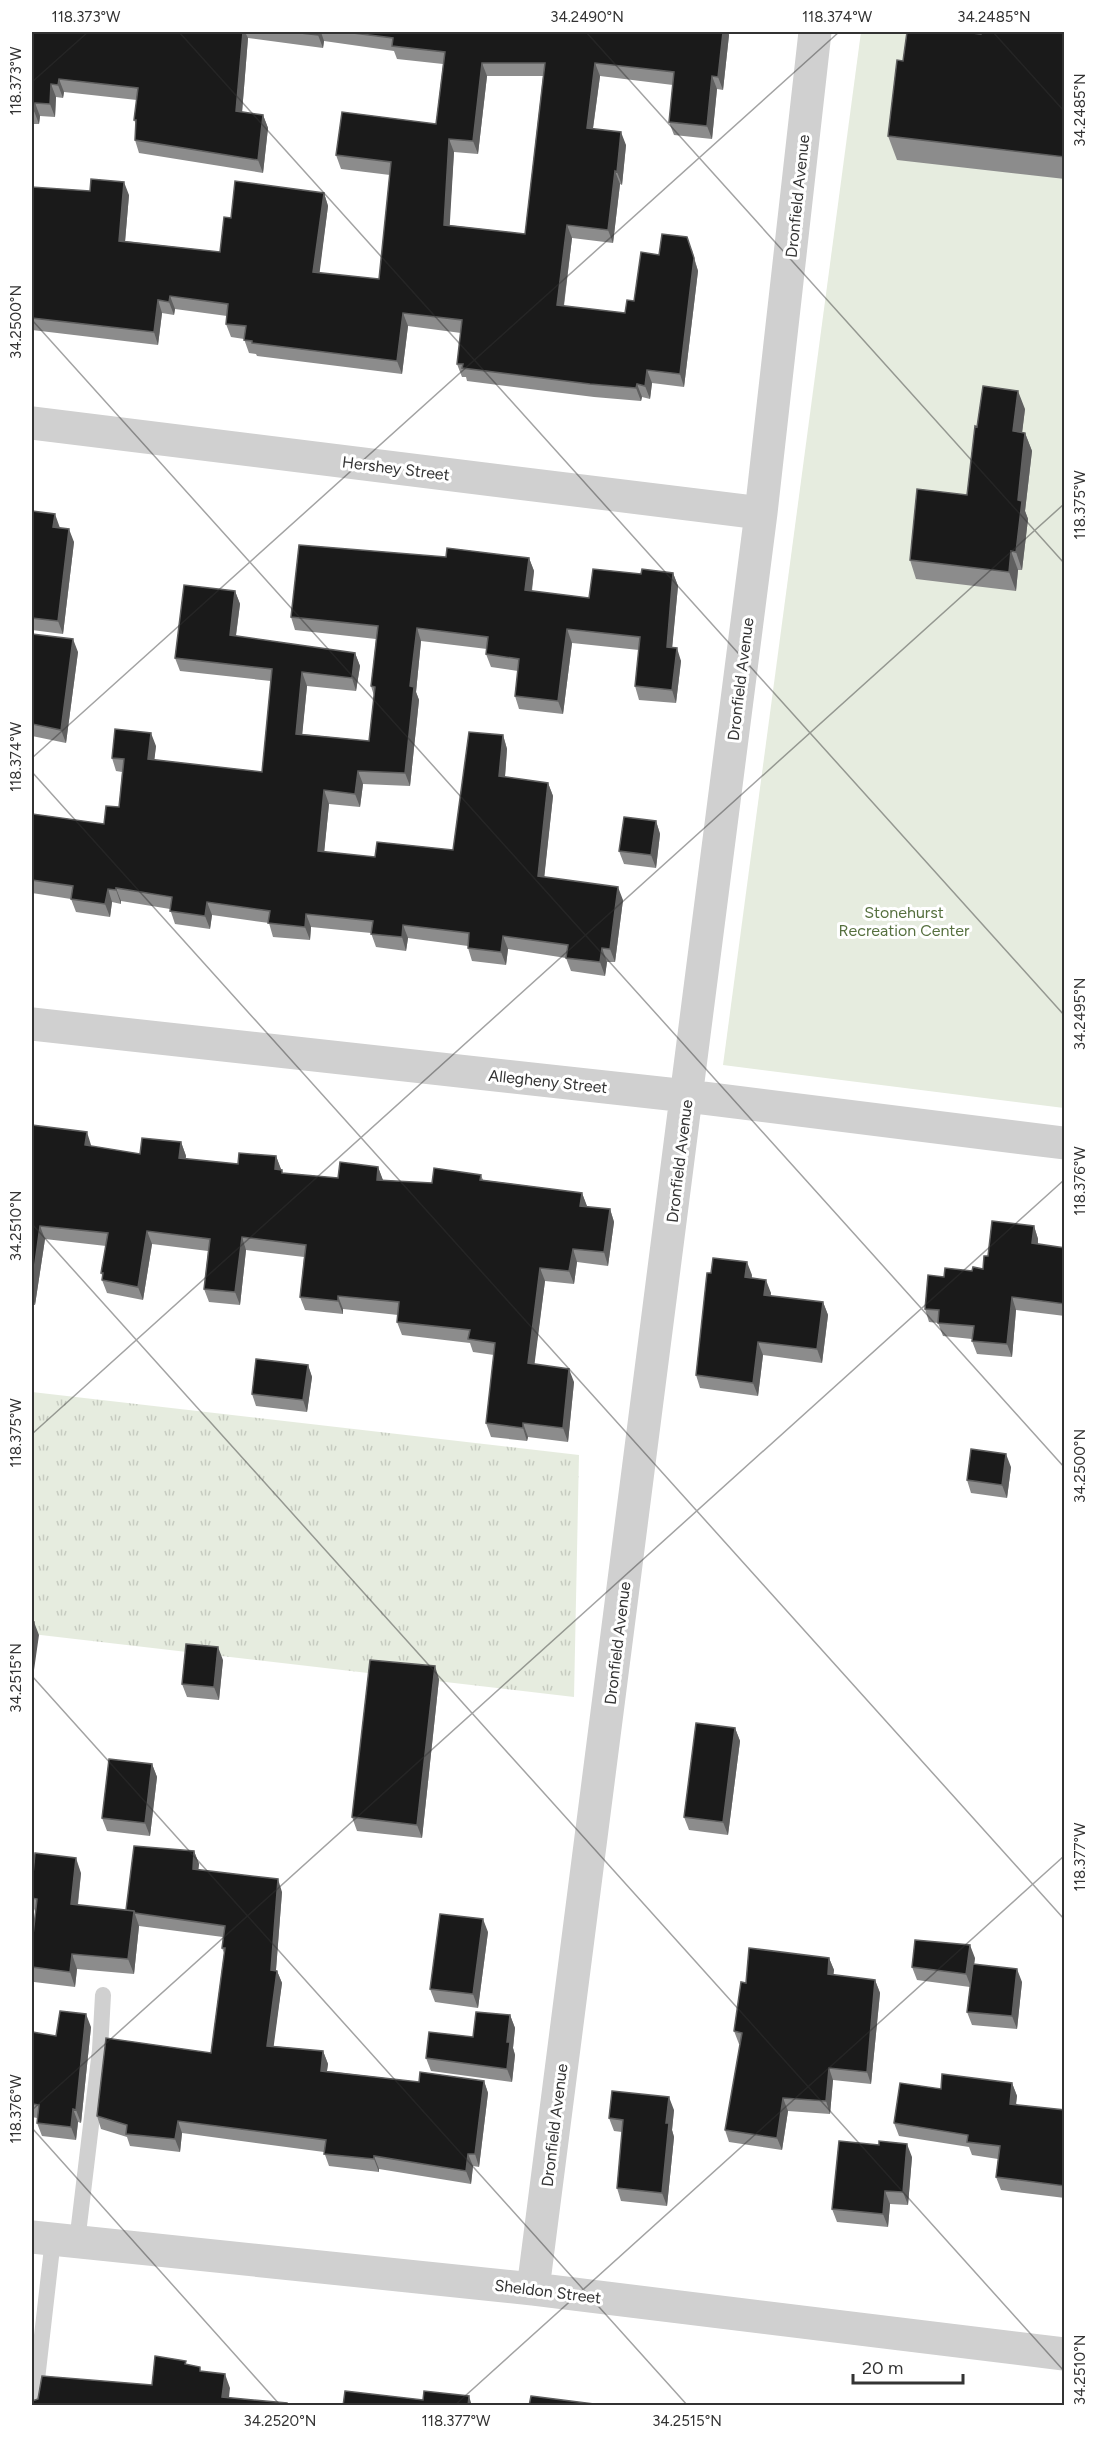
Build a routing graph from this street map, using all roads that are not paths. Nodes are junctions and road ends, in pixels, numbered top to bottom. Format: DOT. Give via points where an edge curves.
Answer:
graph roads {
  1 [pos="815,32"];
  2 [pos="32,423"];
  3 [pos="761,513"];
  4 [pos="32,1024"];
  5 [pos="687,1096"];
  6 [pos="1065,1143"];
  7 [pos="103,1995"];
  8 [pos="54,2239"];
  9 [pos="533,2289"];
  10 [pos="1065,2354"];
  11 [pos="34,2406"];
  1 -- 3 [label="street, Dronfield Avenue"];
  2 -- 3 [label="street, Hershey Street"];
  3 -- 5 [label="street, Dronfield Avenue"];
  4 -- 5 [label="street, Allegheny Street"];
  5 -- 6 [label="street, Allegheny Street"];
  5 -- 9 [label="street, Dronfield Avenue"];
  7 -- 8 [label="lane" via="100,2050"];
  8 -- 9 [label="street, Sheldon Street"];
  8 -- 11 [label="lane"];
  9 -- 10 [label="street, Sheldon Street"];
}
